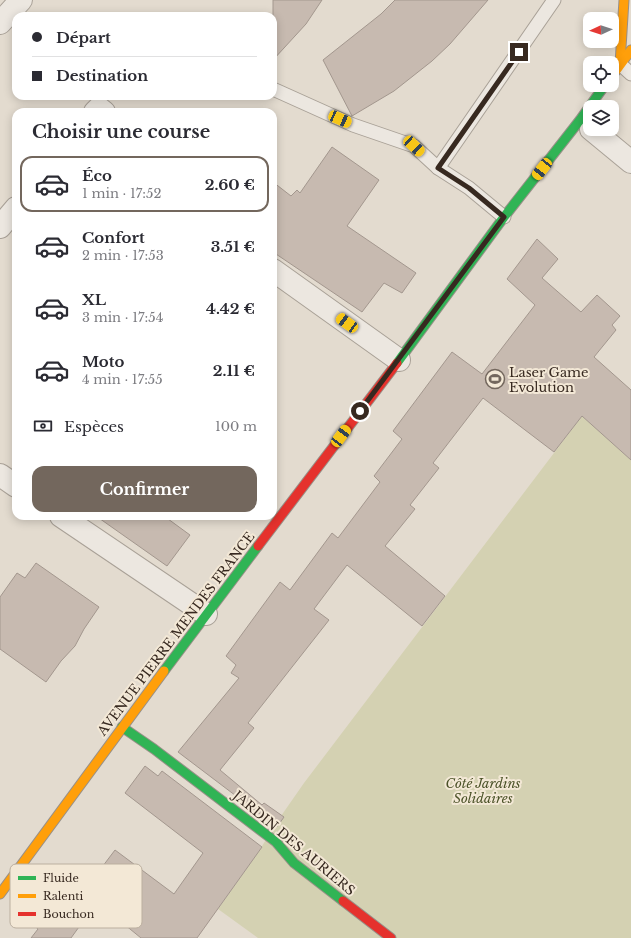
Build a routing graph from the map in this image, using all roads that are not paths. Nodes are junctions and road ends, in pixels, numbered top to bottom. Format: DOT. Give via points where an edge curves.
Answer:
graph roads {
  1 [pos="20,0"];
  2 [pos="554,0"];
  3 [pos="624,0"];
  4 [pos="0,23"];
  5 [pos="631,50"];
  6 [pos="620,64"];
  7 [pos="631,74"];
  8 [pos="277,91"];
  9 [pos="583,130"];
  10 [pos="599,136"];
  11 [pos="631,162"];
  12 [pos="438,168"];
  13 [pos="12,213"];
  14 [pos="504,217"];
  15 [pos="0,227"];
  16 [pos="277,273"];
  17 [pos="399,360"];
  18 [pos="0,475"];
  19 [pos="12,483"];
  20 [pos="67,520"];
  21 [pos="206,614"];
  22 [pos="122,728"];
  23 [pos="22,864"];
  24 [pos="10,880"];
  25 [pos="0,894"];
  26 [pos="391,938"];
  1 -- 4 [label="street"];
  2 -- 12 [label="lane"];
  3 -- 6 [label="main road"];
  5 -- 6 [label="main road"];
  6 -- 7 [label="lane"];
  8 -- 12 [label="lane" via="353,125 414,146"];
  9 -- 14 [label="main road, AVENUE PIERRE MENDES FRANCE"];
  10 -- 11 [label="street"];
  12 -- 14 [label="lane" via="469,188"];
  13 -- 15 [label="street"];
  14 -- 17 [label="main road, AVENUE PIERRE MENDES FRANCE"];
  16 -- 17 [label="street"];
  17 -- 21 [label="main road, AVENUE PIERRE MENDES FRANCE"];
  18 -- 19 [label="street"];
  20 -- 21 [label="street"];
  21 -- 22 [label="main road, AVENUE PIERRE MENDES FRANCE"];
  22 -- 23 [label="main road, AVENUE PIERRE MENDES FRANCE"];
  22 -- 26 [label="main road, JARDIN DES AURIERS" via="154,749 276,842 294,863"];
  24 -- 25 [label="main road, AVENUE PIERRE MENDES FRANCE"];
}
